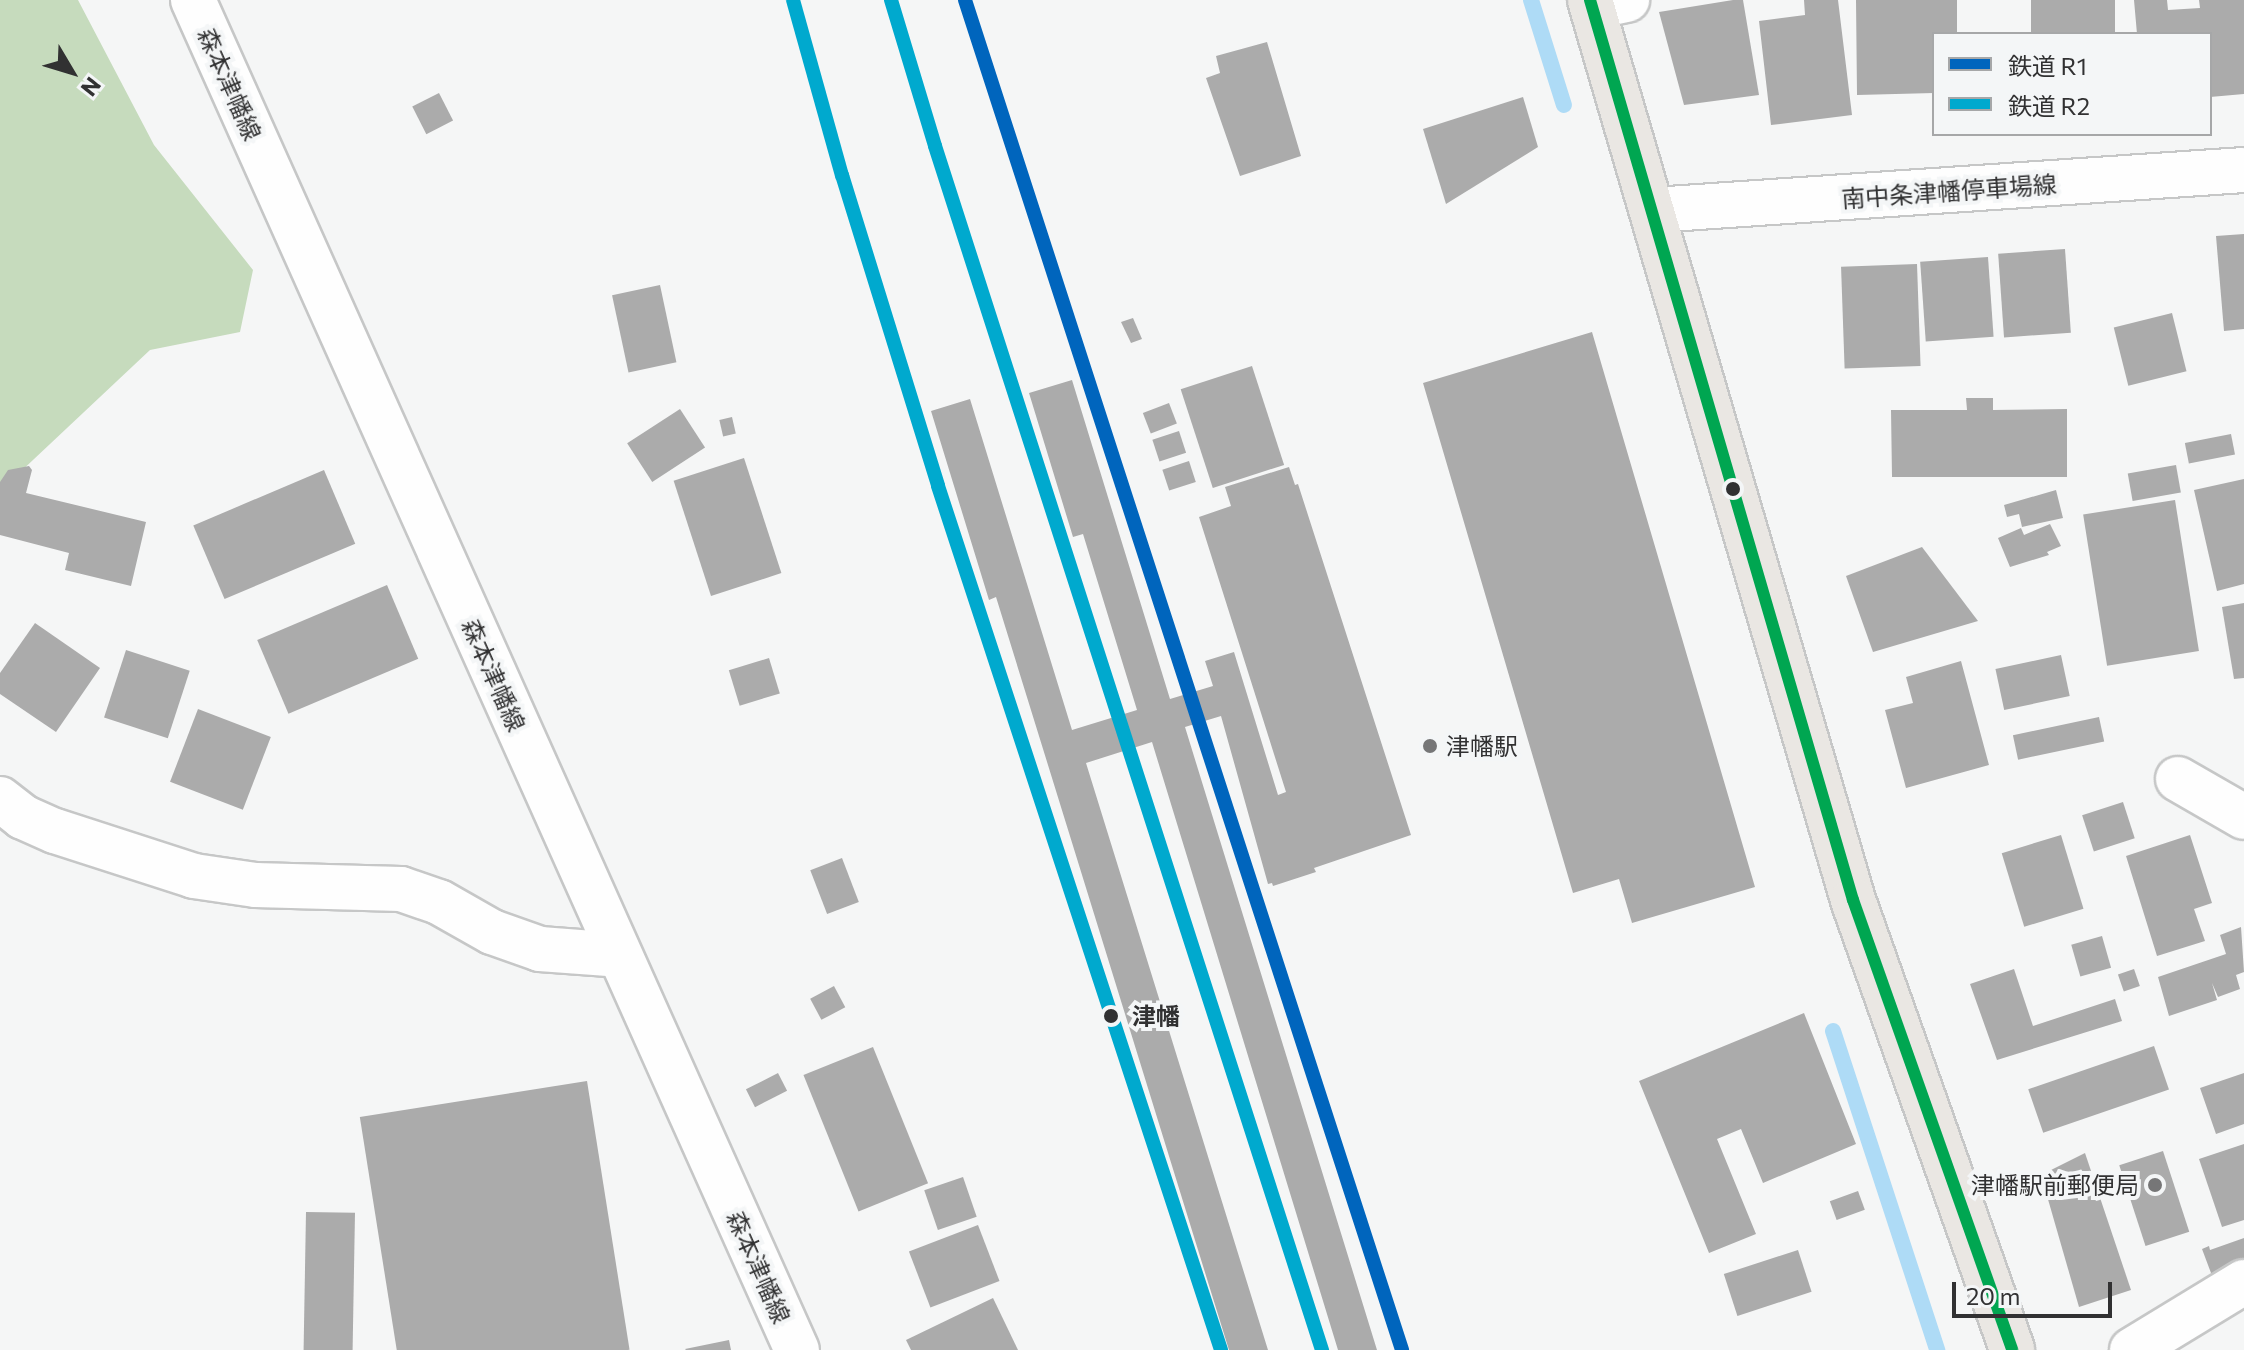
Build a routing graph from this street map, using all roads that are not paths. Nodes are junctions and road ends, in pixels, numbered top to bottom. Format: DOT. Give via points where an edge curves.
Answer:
graph roads {
  1 [pos="193,0"];
  2 [pos="1603,2"];
  3 [pos="2244,170"];
  4 [pos="1654,210"];
  5 [pos="2178,779"];
  6 [pos="0,799"];
  7 [pos="2244,817"];
  8 [pos="619,955"];
  9 [pos="2244,1282"];
  10 [pos="797,1350"];
  11 [pos="2012,1350"];
  12 [pos="2132,1350"];
  1 -- 8 [label="main road, 森本津幡線"];
  2 -- 4 [label="main road"];
  3 -- 4 [label="main road, 南中条津幡停車場線"];
  4 -- 11 [label="main road" via="1853,900"];
  5 -- 7 [label="main road"];
  6 -- 8 [label="main road" via="55,831 194,876 255,885 401,889 540,949"];
  8 -- 10 [label="main road, 森本津幡線"];
  9 -- 12 [label="main road"];
}
